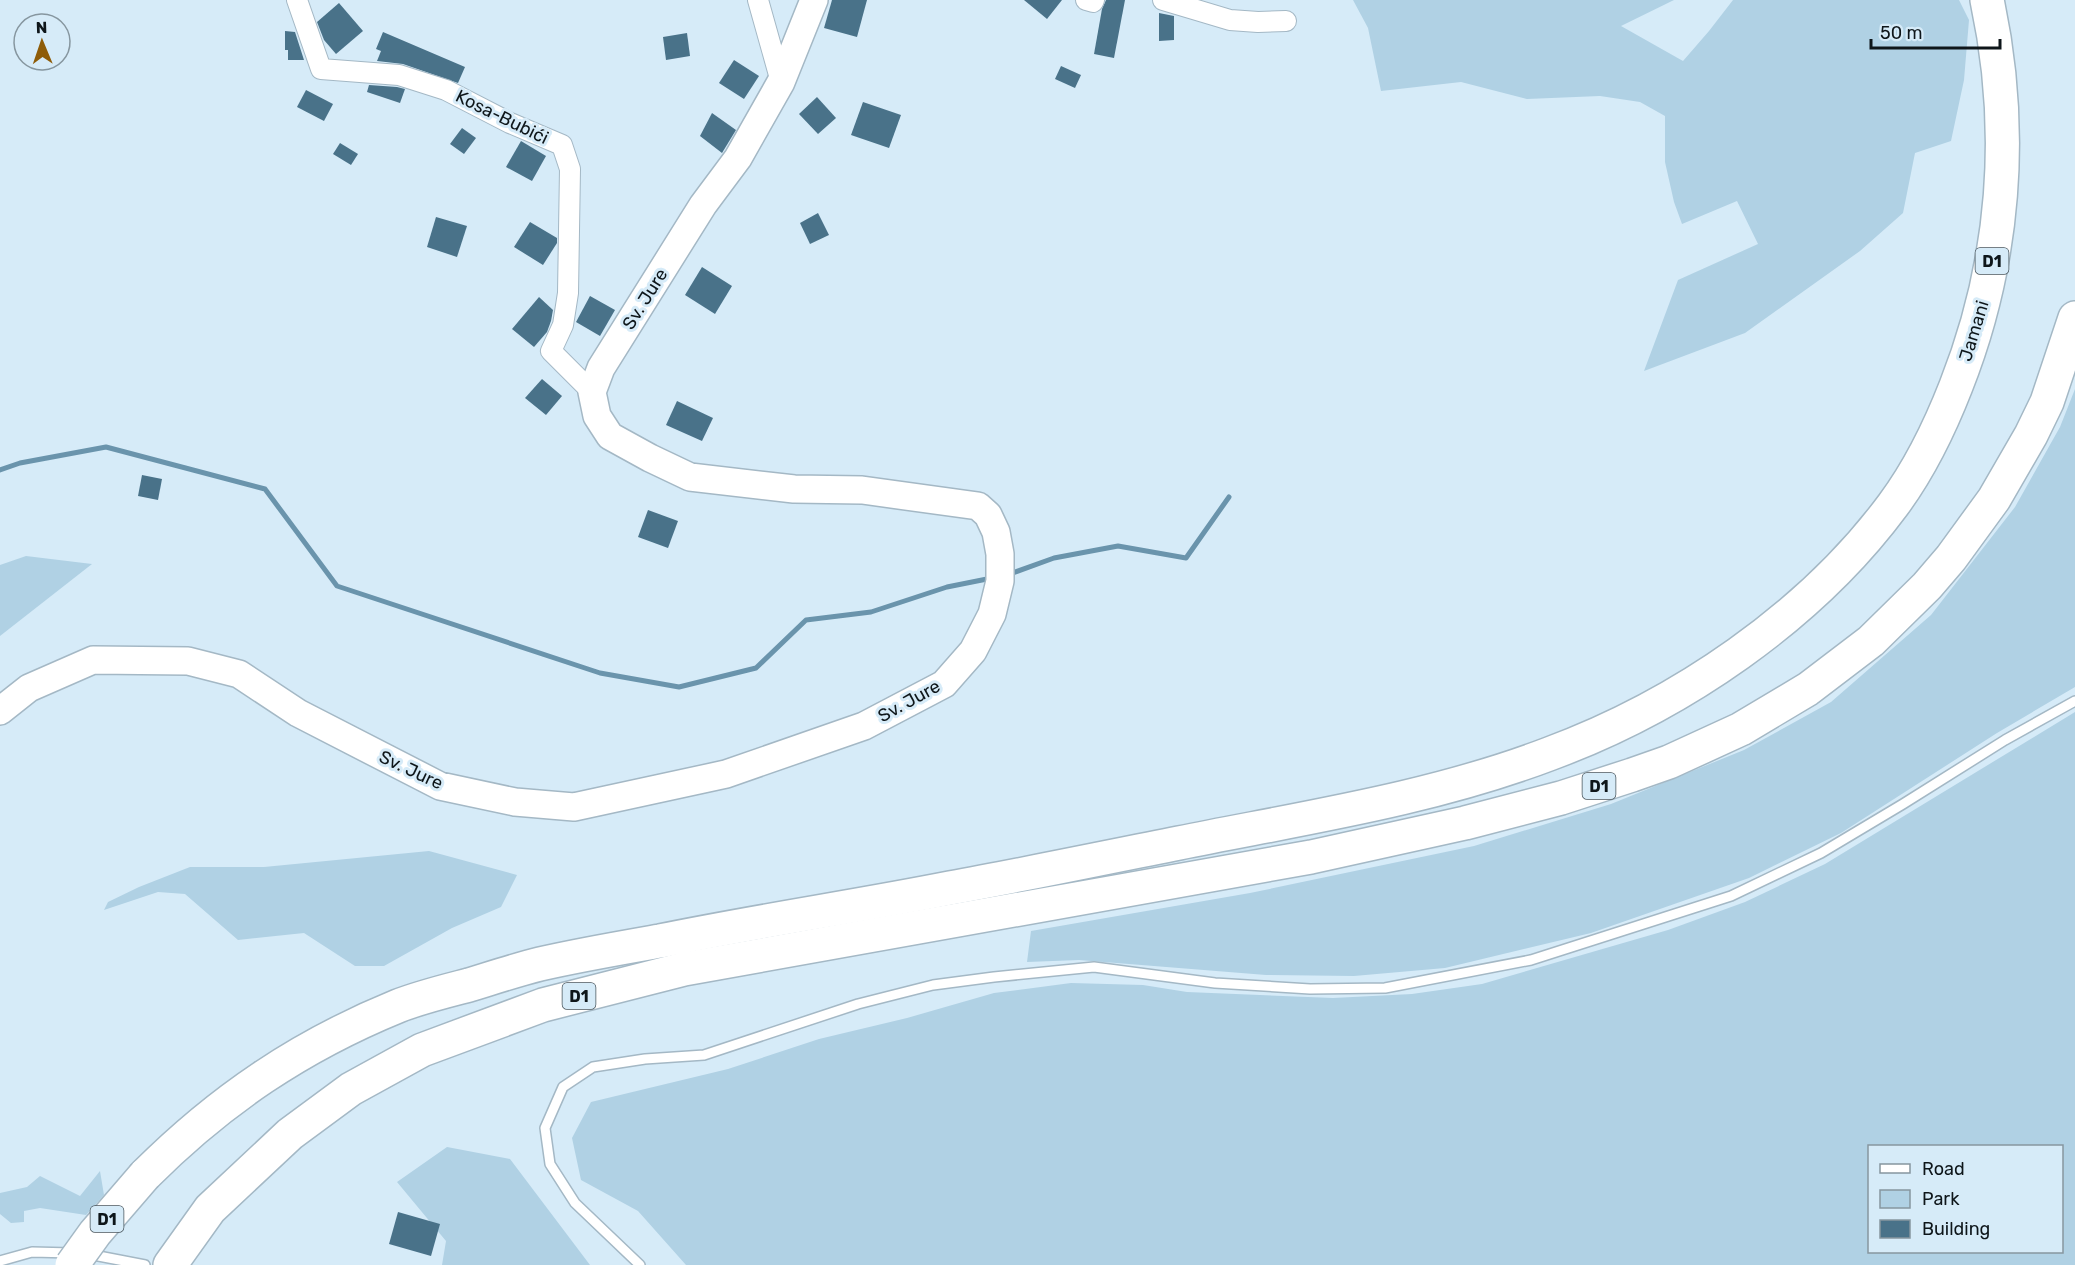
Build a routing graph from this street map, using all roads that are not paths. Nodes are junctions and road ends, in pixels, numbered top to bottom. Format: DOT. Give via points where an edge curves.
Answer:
graph roads {
  1 [pos="297,0"];
  2 [pos="758,0"];
  3 [pos="814,0"];
  4 [pos="1086,0"];
  5 [pos="1094,0"];
  6 [pos="1163,0"];
  7 [pos="1987,0"];
  8 [pos="1286,21"];
  9 [pos="780,82"];
  10 [pos="2075,318"];
  11 [pos="592,392"];
  12 [pos="2075,701"];
  13 [pos="0,711"];
  14 [pos="0,1260"];
  15 [pos="72,1265"];
  16 [pos="145,1265"];
  17 [pos="170,1265"];
  18 [pos="640,1265"];
  1 -- 11 [label="street, Kosa-Bubići" via="321,69 399,75 437,87 562,145 570,169 568,293 563,325 552,351"];
  2 -- 9 [label="street"];
  3 -- 9 [label="street, Sv. Jure"];
  4 -- 5 [label="street"];
  6 -- 8 [label="street" via="1230,20"];
  7 -- 15 [label="highway, Jamani / D1, bridge" via="1998,62 2004,139 2001,197 1994,254 1976,329 1950,402 1895,503 1831,574 1776,624 1689,686 1629,720 1545,756 1434,789 946,889 540,964 403,1004 317,1043 262,1077 197,1126 145,1175"];
  9 -- 11 [label="street, Sv. Jure" via="738,158 703,205 602,368"];
  10 -- 17 [label="highway, D1" via="2047,402 2013,468 1951,558 1871,641 1808,689 1706,747 1561,798 1311,857 684,969 543,1005 422,1050 351,1089 290,1134 210,1209"];
  11 -- 13 [label="street, Sv. Jure" via="597,416 610,436 690,477 794,489 862,490 978,506 988,515 996,532 1000,573 992,614 973,651 944,684 864,726 726,774 574,807 515,802 440,786 298,713 239,674 188,661 93,660 29,688"];
  12 -- 18 [label="lane" via="1821,853 1731,896 1531,960 1385,988 1310,989 1215,983 1094,967 994,977 933,985 858,1004 704,1055 593,1067 563,1087 545,1128 550,1164 575,1203"];
  14 -- 16 [label="lane" via="32,1252 89,1254"];
}
